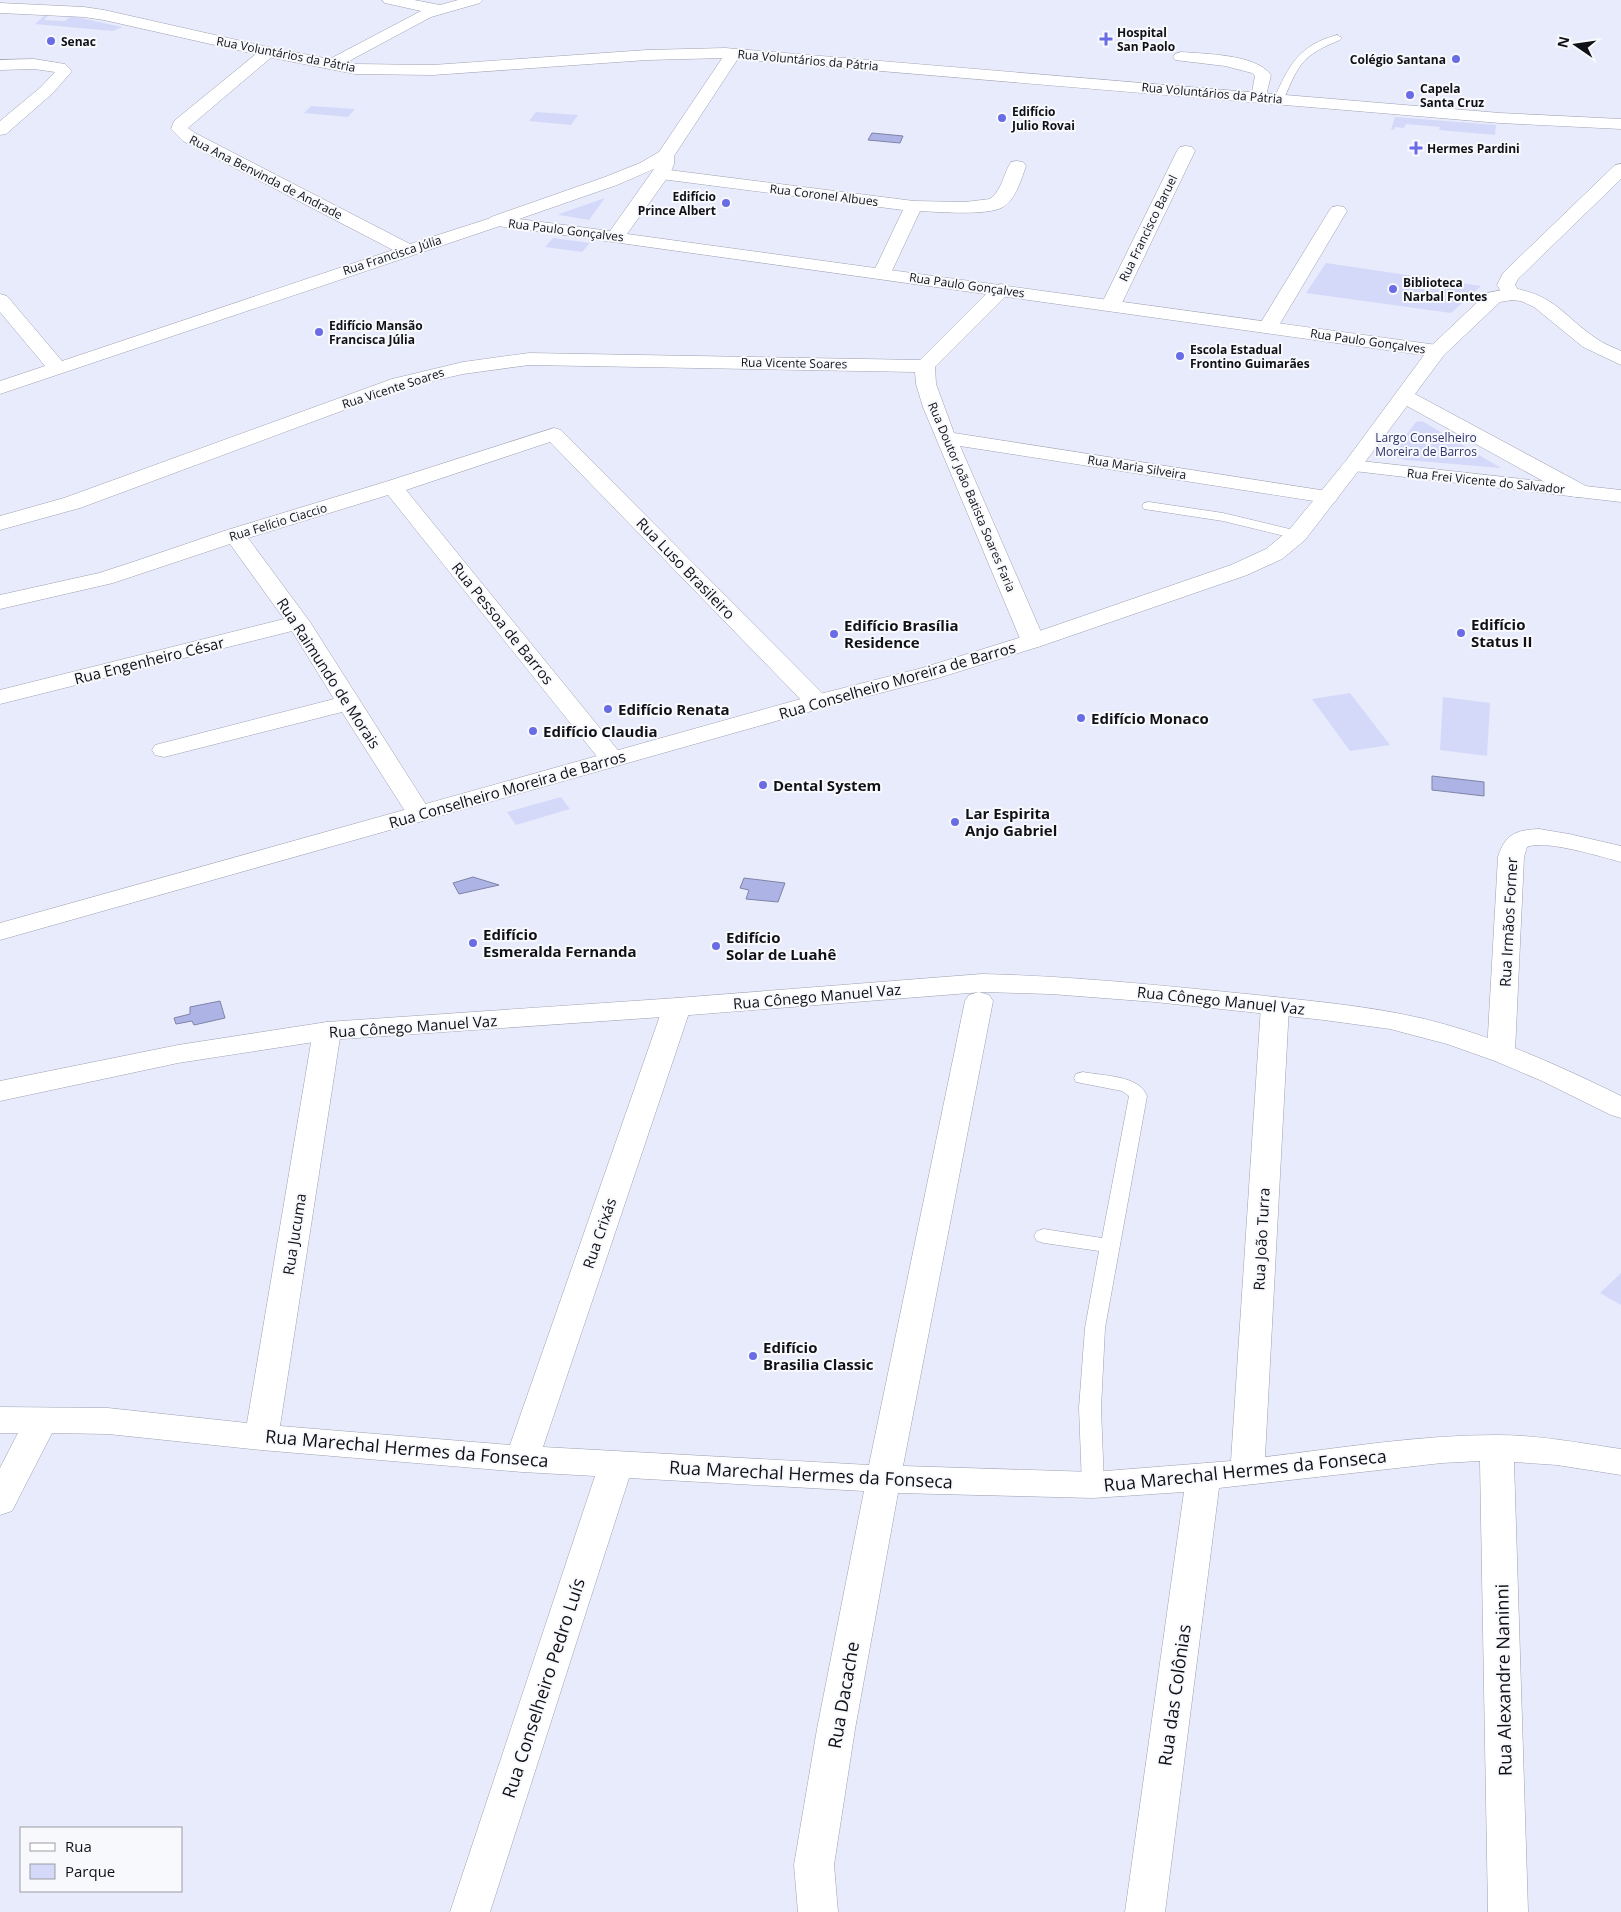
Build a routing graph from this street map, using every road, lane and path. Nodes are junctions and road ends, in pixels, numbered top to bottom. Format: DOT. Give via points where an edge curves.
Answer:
graph roads {
  1 [pos="58,0"];
  2 [pos="89,0"];
  3 [pos="390,0"];
  4 [pos="474,0"];
  5 [pos="0,8"];
  6 [pos="33,9"];
  7 [pos="437,9"];
  8 [pos="104,15"];
  9 [pos="1337,38"];
  10 [pos="268,52"];
  11 [pos="733,54"];
  12 [pos="1181,57"];
  13 [pos="0,65"];
  14 [pos="330,65"];
  15 [pos="1259,97"];
  16 [pos="1279,99"];
  17 [pos="1621,124"];
  18 [pos="0,130"];
  19 [pos="1186,151"];
  20 [pos="665,156"];
  21 [pos="1017,166"];
  22 [pos="1621,169"];
  23 [pos="662,174"];
  24 [pos="611,181"];
  25 [pos="650,189"];
  26 [pos="914,206"];
  27 [pos="1338,210"];
  28 [pos="497,221"];
  29 [pos="616,236"];
  30 [pos="407,250"];
  31 [pos="882,273"];
  32 [pos="1001,290"];
  33 [pos="1512,294"];
  34 [pos="0,300"];
  35 [pos="1111,305"];
  36 [pos="1268,327"];
  37 [pos="1437,351"];
  38 [pos="1621,359"];
  39 [pos="925,366"];
  40 [pos="58,369"];
  41 [pos="0,388"];
  42 [pos="1404,396"];
  43 [pos="554,434"];
  44 [pos="947,438"];
  45 [pos="1352,466"];
  46 [pos="393,486"];
  47 [pos="1578,491"];
  48 [pos="1621,496"];
  49 [pos="1327,497"];
  50 [pos="1149,506"];
  51 [pos="0,523"];
  52 [pos="235,535"];
  53 [pos="1297,535"];
  54 [pos="0,602"];
  55 [pos="298,622"];
  56 [pos="1032,641"];
  57 [pos="0,697"];
  58 [pos="817,702"];
  59 [pos="347,703"];
  60 [pos="164,750"];
  61 [pos="612,760"];
  62 [pos="419,814"];
  63 [pos="1621,854"];
  64 [pos="0,932"];
  65 [pos="979,1001"];
  66 [pos="1275,1006"];
  67 [pos="677,1007"];
  68 [pos="327,1032"];
  69 [pos="1501,1052"];
  70 [pos="1083,1078"];
  71 [pos="0,1091"];
  72 [pos="1621,1108"];
  73 [pos="1044,1236"];
  74 [pos="1110,1246"];
  75 [pos="42,1419"];
  76 [pos="0,1420"];
  77 [pos="260,1437"];
  78 [pos="1497,1448"];
  79 [pos="522,1459"];
  80 [pos="1621,1462"];
  81 [pos="616,1464"];
  82 [pos="1247,1472"];
  83 [pos="1203,1477"];
  84 [pos="884,1479"];
  85 [pos="1093,1485"];
  86 [pos="0,1502"];
  87 [pos="470,1912"];
  88 [pos="818,1912"];
  89 [pos="1145,1912"];
  90 [pos="1508,1912"];
  1 -- 6 [label="street"];
  2 -- 8 [label="street"];
  3 -- 7 [label="street"];
  4 -- 7 [label="street"];
  5 -- 6 [label="street, Rua Voluntários da Pátria"];
  6 -- 8 [label="street, Rua Voluntários da Pátria"];
  7 -- 14 [label="street"];
  8 -- 10 [label="street, Rua Voluntários da Pátria"];
  9 -- 16 [label="lane" via="1304,53 1290,72"];
  10 -- 14 [label="street, Rua Voluntários da Pátria"];
  10 -- 30 [label="street, Rua Ana Benvinda de Andrade" via="179,129"];
  11 -- 14 [label="street, Rua Voluntários da Pátria" via="647,55 433,70 354,69"];
  11 -- 15 [label="street, Rua Voluntários da Pátria"];
  11 -- 20 [label="street, Rua Francisca Júlia"];
  12 -- 15 [label="street" via="1236,63 1257,69 1263,75"];
  13 -- 18 [label="street" via="50,66 64,71"];
  15 -- 16 [label="street, Rua Voluntários da Pátria"];
  16 -- 17 [label="street, Rua Voluntários da Pátria" via="1500,118"];
  19 -- 35 [label="street, Rua Francisco Baruel"];
  20 -- 23 [label="street"];
  20 -- 24 [label="street, Rua Francisca Júlia"];
  21 -- 26 [label="street, Rua Coronel Albues" via="1010,185 995,204"];
  22 -- 33 [label="street" via="1510,277 1506,285"];
  23 -- 25 [label="street"];
  23 -- 26 [label="street, Rua Coronel Albues"];
  24 -- 25 [label="street"];
  24 -- 28 [label="street, Rua Francisca Júlia"];
  25 -- 29 [label="street"];
  26 -- 31 [label="street"];
  27 -- 36 [label="street"];
  28 -- 29 [label="street, Rua Paulo Gonçalves"];
  28 -- 30 [label="street, Rua Francisca Júlia"];
  29 -- 31 [label="street, Rua Paulo Gonçalves"];
  30 -- 40 [label="street, Rua Francisca Júlia"];
  31 -- 32 [label="street, Rua Paulo Gonçalves"];
  32 -- 35 [label="street, Rua Paulo Gonçalves"];
  32 -- 39 [label="street"];
  33 -- 37 [label="street, Rua Conselheiro Moreira de Barros" via="1494,297"];
  33 -- 38 [label="street" via="1541,303 1590,343"];
  34 -- 40 [label="street"];
  35 -- 36 [label="street, Rua Paulo Gonçalves"];
  36 -- 37 [label="street, Rua Paulo Gonçalves"];
  37 -- 42 [label="street, Rua Conselheiro Moreira de Barros"];
  39 -- 44 [label="street, Rua Doutor João Batista Soares Faria" via="933,407"];
  39 -- 51 [label="street, Rua Vicente Soares" via="529,359 444,370 399,383 72,503"];
  40 -- 41 [label="street, Rua Francisca Júlia"];
  42 -- 45 [label="street, Rua Conselheiro Moreira de Barros"];
  42 -- 47 [label="street"];
  43 -- 46 [label="street, Rua Felício Ciaccio"];
  43 -- 58 [label="street, Rua Luso Brasileiro"];
  44 -- 49 [label="street, Rua Maria Silveira"];
  44 -- 56 [label="street, Rua Doutor João Batista Soares Faria"];
  45 -- 47 [label="street, Rua Frei Vicente do Salvador"];
  45 -- 49 [label="street, Rua Conselheiro Moreira de Barros"];
  46 -- 52 [label="street, Rua Felício Ciaccio"];
  46 -- 61 [label="street, Rua Pessoa de Barros"];
  47 -- 48 [label="street, Rua Frei Vicente do Salvador"];
  49 -- 53 [label="street, Rua Conselheiro Moreira de Barros"];
  50 -- 53 [label="lane" via="1223,517"];
  52 -- 54 [label="street, Rua Felício Ciaccio" via="105,578"];
  52 -- 55 [label="street, Rua Raimundo de Morais"];
  53 -- 56 [label="street, Rua Conselheiro Moreira de Barros" via="1274,554 1239,570"];
  55 -- 57 [label="street, Rua Engenheiro César"];
  55 -- 59 [label="street, Rua Raimundo de Morais"];
  56 -- 58 [label="street, Rua Conselheiro Moreira de Barros"];
  58 -- 61 [label="street, Rua Conselheiro Moreira de Barros"];
  59 -- 60 [label="street"];
  59 -- 62 [label="street, Rua Raimundo de Morais"];
  61 -- 62 [label="street, Rua Conselheiro Moreira de Barros"];
  62 -- 64 [label="street, Rua Conselheiro Moreira de Barros"];
  63 -- 69 [label="street, Rua Irmãos Forner" via="1564,840 1531,837 1520,839 1514,846"];
  65 -- 84 [label="street, Rua Dacache"];
  66 -- 67 [label="street, Rua Cônego Manuel Vaz" via="1080,986 982,983"];
  66 -- 69 [label="street, Rua Cônego Manuel Vaz" via="1356,1014 1432,1029"];
  66 -- 82 [label="street, Rua João Turra"];
  67 -- 68 [label="street, Rua Cônego Manuel Vaz"];
  67 -- 79 [label="street, Rua Crixás"];
  68 -- 71 [label="street, Rua Cônego Manuel Vaz" via="178,1054"];
  68 -- 77 [label="street, Rua Jucuma"];
  69 -- 72 [label="street, Rua Cônego Manuel Vaz" via="1576,1084"];
  70 -- 74 [label="lane" via="1127,1086 1138,1096"];
  73 -- 74 [label="lane"];
  74 -- 85 [label="lane" via="1095,1328 1090,1408"];
  75 -- 76 [label="street, Rua Marechal Hermes da Fonseca"];
  75 -- 77 [label="street, Rua Marechal Hermes da Fonseca" via="108,1421"];
  75 -- 86 [label="street"];
  77 -- 79 [label="street, Rua Marechal Hermes da Fonseca"];
  78 -- 80 [label="street, Rua Marechal Hermes da Fonseca" via="1557,1452"];
  78 -- 82 [label="street, Rua Marechal Hermes da Fonseca" via="1442,1450"];
  78 -- 90 [label="street, Rua Alexandre Naninni"];
  79 -- 81 [label="street, Rua Marechal Hermes da Fonseca"];
  81 -- 84 [label="street, Rua Marechal Hermes da Fonseca"];
  81 -- 87 [label="street, Rua Conselheiro Pedro Luís"];
  82 -- 83 [label="street, Rua Marechal Hermes da Fonseca"];
  83 -- 85 [label="street, Rua Marechal Hermes da Fonseca"];
  83 -- 89 [label="street, Rua das Colônias"];
  84 -- 85 [label="street, Rua Marechal Hermes da Fonseca"];
  84 -- 88 [label="street, Rua Dacache" via="814,1865"];
}
